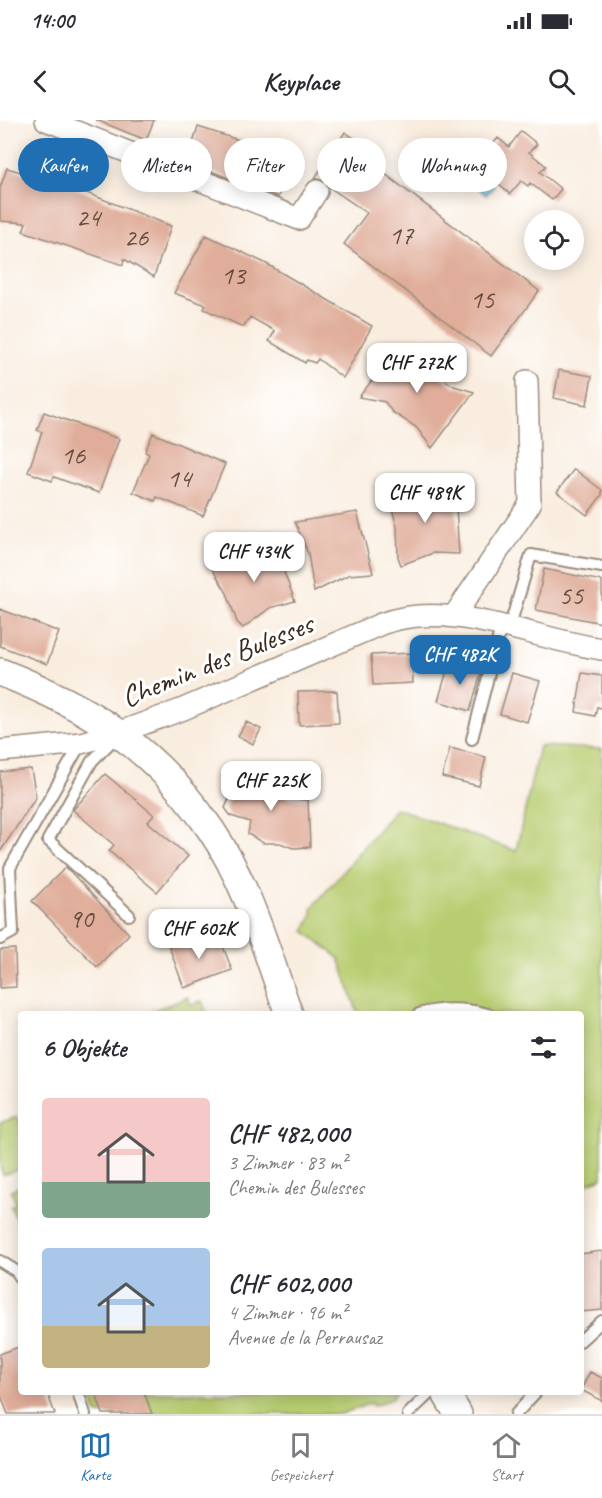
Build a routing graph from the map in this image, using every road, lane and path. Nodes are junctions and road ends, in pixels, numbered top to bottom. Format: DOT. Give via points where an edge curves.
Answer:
graph roads {
  1 [pos="46,120"];
  2 [pos="317,191"];
  3 [pos="527,381"];
  4 [pos="602,567"];
  5 [pos="454,616"];
  6 [pos="505,628"];
  7 [pos="602,649"];
  8 [pos="0,672"];
  9 [pos="120,732"];
  10 [pos="472,739"];
  11 [pos="81,742"];
  12 [pos="0,751"];
  13 [pos="129,915"];
  14 [pos="0,939"];
  15 [pos="288,1011"];
  16 [pos="444,1011"];
  17 [pos="477,1011"];
  18 [pos="0,1261"];
  19 [pos="18,1274"];
  20 [pos="602,1321"];
  21 [pos="584,1337"];
  22 [pos="79,1395"];
  23 [pos="428,1395"];
  24 [pos="447,1395"];
  25 [pos="533,1395"];
  26 [pos="85,1414"];
  27 [pos="408,1414"];
  28 [pos="458,1414"];
  29 [pos="516,1414"];
  1 -- 2 [label="street" via="299,219"];
  3 -- 5 [label="street" via="530,504"];
  4 -- 6 [label="lane" via="531,555"];
  5 -- 6 [label="street, Chemin des Bulesses"];
  5 -- 9 [label="street, Chemin des Bulesses" via="395,618 181,710"];
  6 -- 7 [label="street, Chemin des Bulesses"];
  6 -- 10 [label="lane"];
  8 -- 9 [label="street" via="70,702"];
  9 -- 11 [label="street, Chemin des Bulesses"];
  9 -- 13 [label="lane" via="92,761 48,840"];
  9 -- 15 [label="street" via="172,781 212,831 245,895"];
  11 -- 12 [label="street, Chemin des Bulesses"];
  11 -- 14 [label="lane" via="10,868 13,932"];
  16 -- 17 [label="lane"];
  18 -- 19 [label="lane"];
  20 -- 21 [label="lane"];
  22 -- 26 [label="lane"];
  23 -- 27 [label="lane"];
  24 -- 28 [label="street"];
  25 -- 29 [label="lane"];
}
